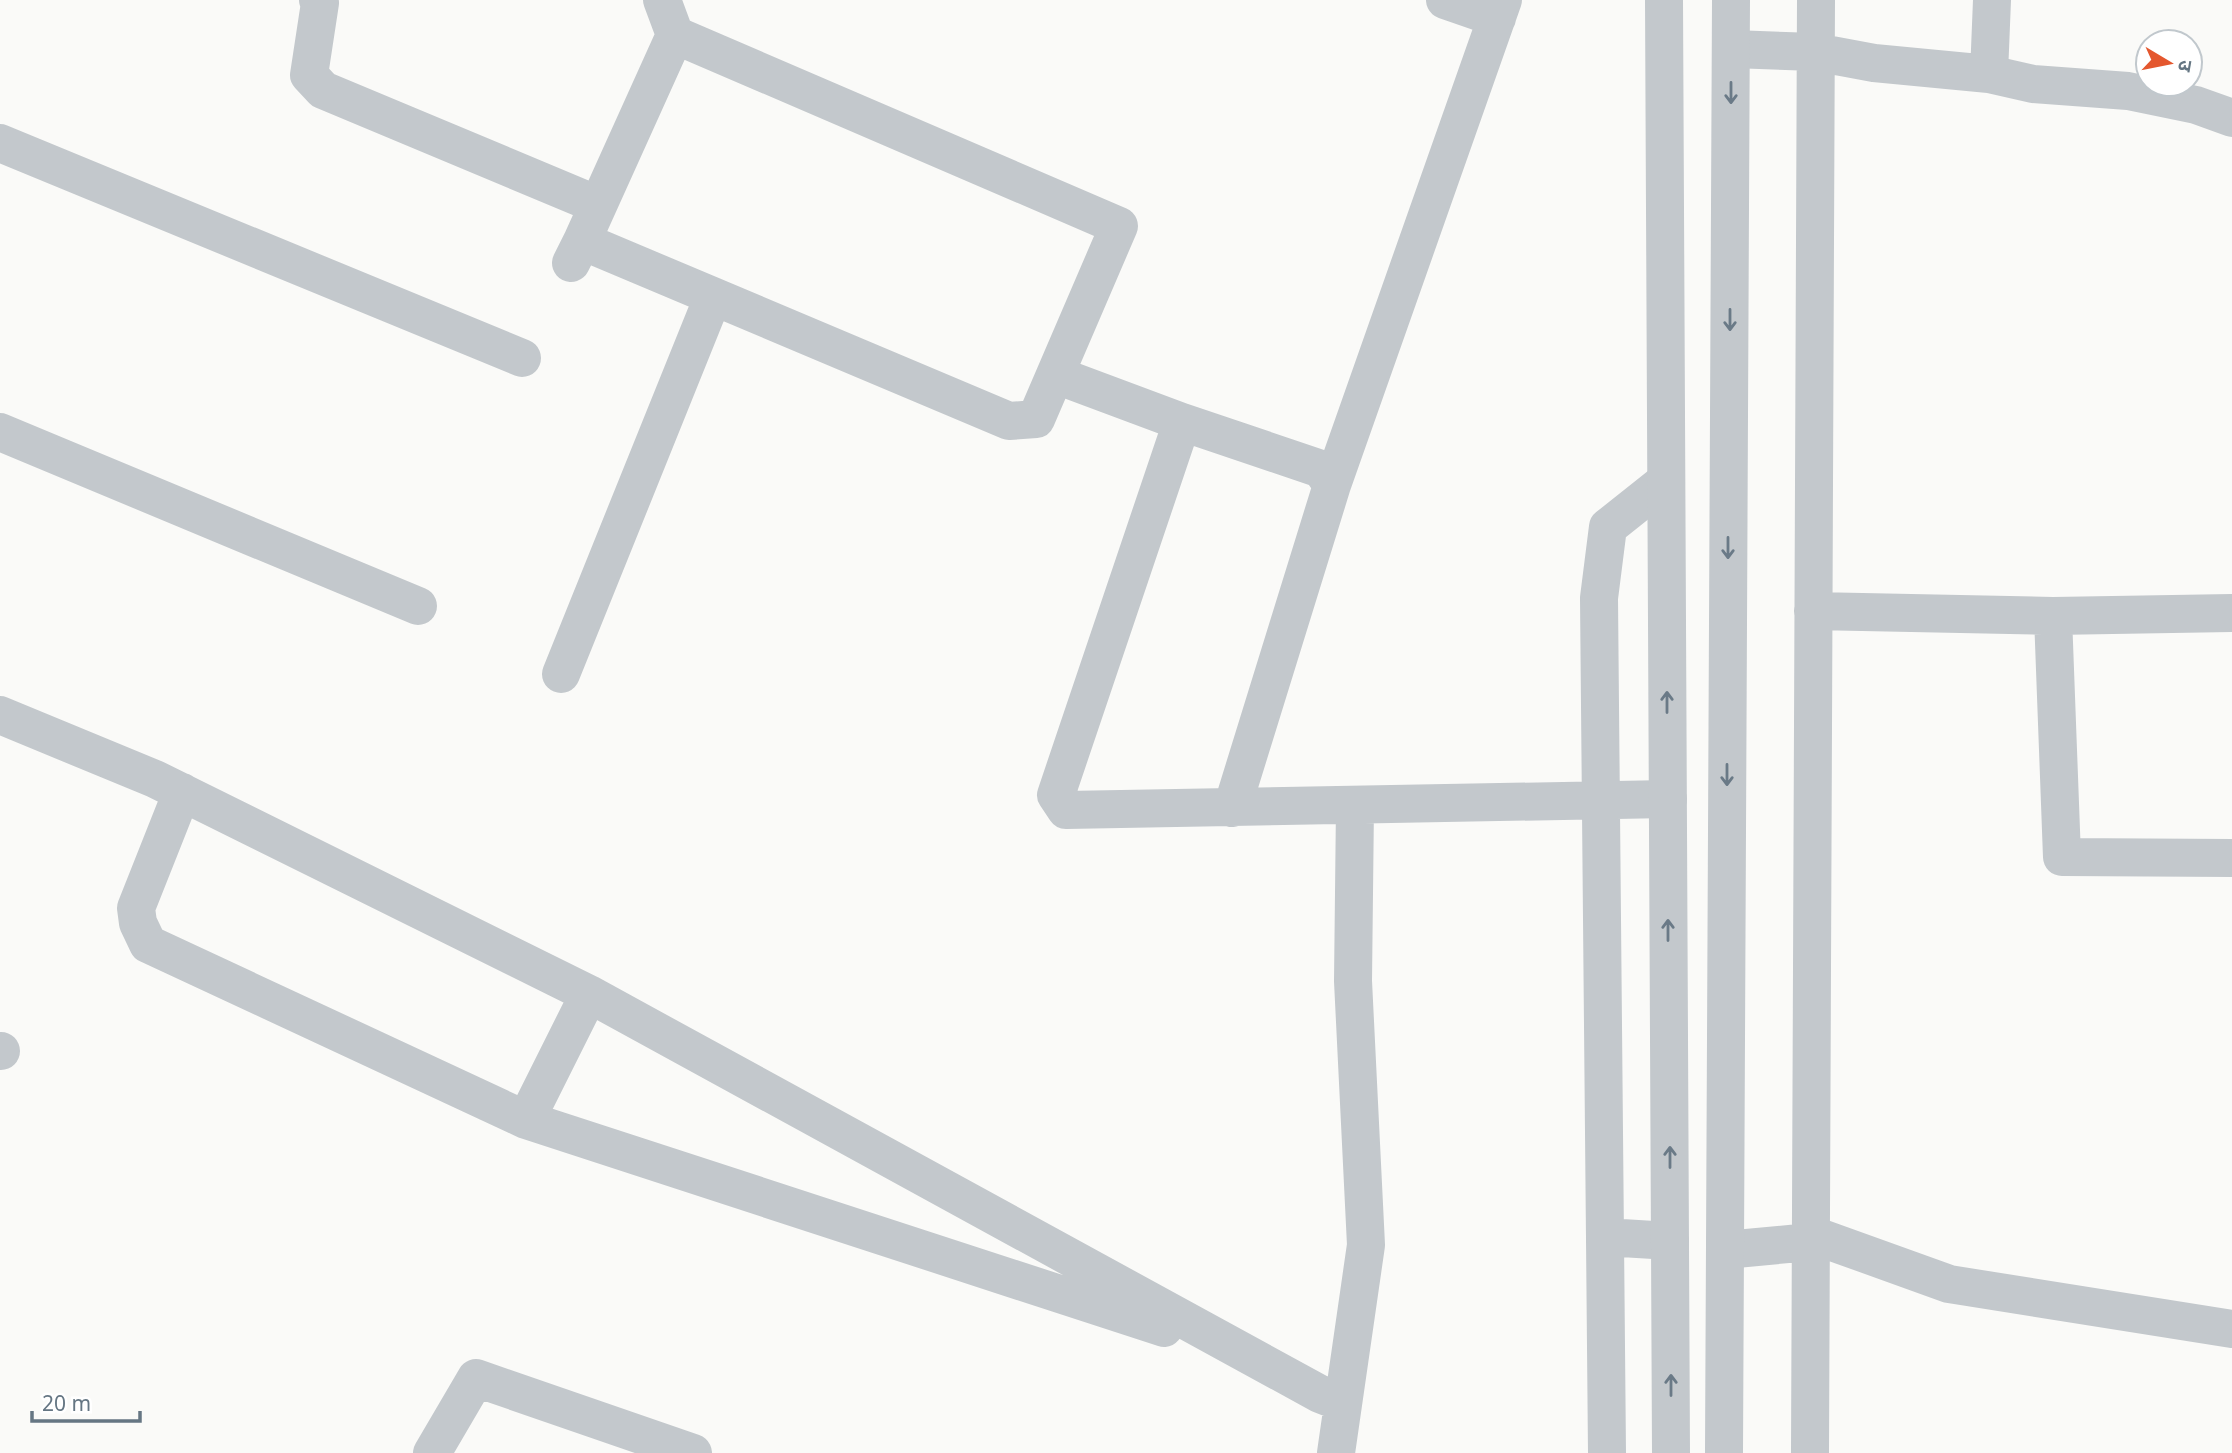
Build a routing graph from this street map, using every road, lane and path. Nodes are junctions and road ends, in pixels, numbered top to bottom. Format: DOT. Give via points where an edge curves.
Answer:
graph roads {
  1 [pos="318,0"];
  2 [pos="662,0"];
  3 [pos="1445,0"];
  4 [pos="1664,0"];
  5 [pos="1731,0"];
  6 [pos="1816,0"];
  7 [pos="1992,0"];
  8 [pos="1500,9"];
  9 [pos="675,35"];
  10 [pos="1732,49"];
  11 [pos="1815,52"];
  12 [pos="1989,74"];
  13 [pos="2232,118"];
  14 [pos="0,143"];
  15 [pos="598,205"];
  16 [pos="713,297"];
  17 [pos="522,358"];
  18 [pos="1056,375"];
  19 [pos="1182,422"];
  20 [pos="0,432"];
  21 [pos="1667,481"];
  22 [pos="1332,485"];
  23 [pos="418,606"];
  24 [pos="1813,611"];
  25 [pos="2232,613"];
  26 [pos="2053,615"];
  27 [pos="561,674"];
  28 [pos="0,715"];
  29 [pos="182,792"];
  30 [pos="1668,799"];
  31 [pos="1600,800"];
  32 [pos="1355,805"];
  33 [pos="1231,808"];
  34 [pos="2232,858"];
  35 [pos="589,995"];
  36 [pos="526,1120"];
  37 [pos="1605,1237"];
  38 [pos="1670,1241"];
  39 [pos="1810,1242"];
  40 [pos="1725,1250"];
  41 [pos="2232,1329"];
  42 [pos="1253,1357"];
  43 [pos="1343,1403"];
  44 [pos="432,1453"];
  45 [pos="693,1453"];
  46 [pos="1336,1453"];
  47 [pos="1606,1453"];
  48 [pos="1671,1453"];
  49 [pos="1724,1453"];
  50 [pos="1810,1453"];
  1 -- 15 [label="street" via="309,75 323,90"];
  2 -- 9 [label="street"];
  3 -- 8 [label="street"];
  4 -- 21 [label="street"];
  5 -- 10 [label="street"];
  6 -- 11 [label="street"];
  7 -- 12 [label="street"];
  8 -- 22 [label="street"];
  9 -- 15 [label="street"];
  9 -- 18 [label="street" via="1119,226"];
  10 -- 11 [label="street"];
  10 -- 40 [label="street, one-way"];
  11 -- 12 [label="street"];
  11 -- 24 [label="street"];
  12 -- 13 [label="street" via="2033,83 2128,91 2196,105"];
  14 -- 17 [label="street"];
  15 -- 16 [label="street" via="576,252"];
  16 -- 18 [label="street" via="1009,421 1037,419"];
  16 -- 27 [label="street"];
  18 -- 19 [label="street"];
  19 -- 22 [label="street" via="1321,469"];
  19 -- 33 [label="street" via="1056,795 1066,810"];
  20 -- 23 [label="street"];
  30 -- 21 [label="street, one-way"];
  21 -- 31 [label="street" via="1608,527 1599,598"];
  22 -- 33 [label="street"];
  24 -- 26 [label="street"];
  24 -- 39 [label="street"];
  25 -- 26 [label="street"];
  26 -- 34 [label="street" via="2062,857"];
  28 -- 29 [label="street"];
  29 -- 35 [label="street"];
  29 -- 36 [label="street" via="136,908 148,944"];
  30 -- 31 [label="street"];
  38 -- 30 [label="street, one-way"];
  31 -- 32 [label="street"];
  31 -- 37 [label="street"];
  32 -- 33 [label="street"];
  32 -- 43 [label="street" via="1353,981 1366,1245"];
  35 -- 36 [label="street"];
  35 -- 42 [label="street"];
  36 -- 42 [label="street"];
  37 -- 38 [label="street"];
  37 -- 47 [label="street"];
  38 -- 40 [label="street"];
  48 -- 38 [label="street, one-way"];
  39 -- 40 [label="street"];
  39 -- 41 [label="street" via="1821,1238 1949,1284"];
  39 -- 50 [label="street"];
  40 -- 49 [label="street"];
  42 -- 43 [label="street"];
  43 -- 46 [label="street"];
  44 -- 45 [label="street" via="476,1378"];
}
